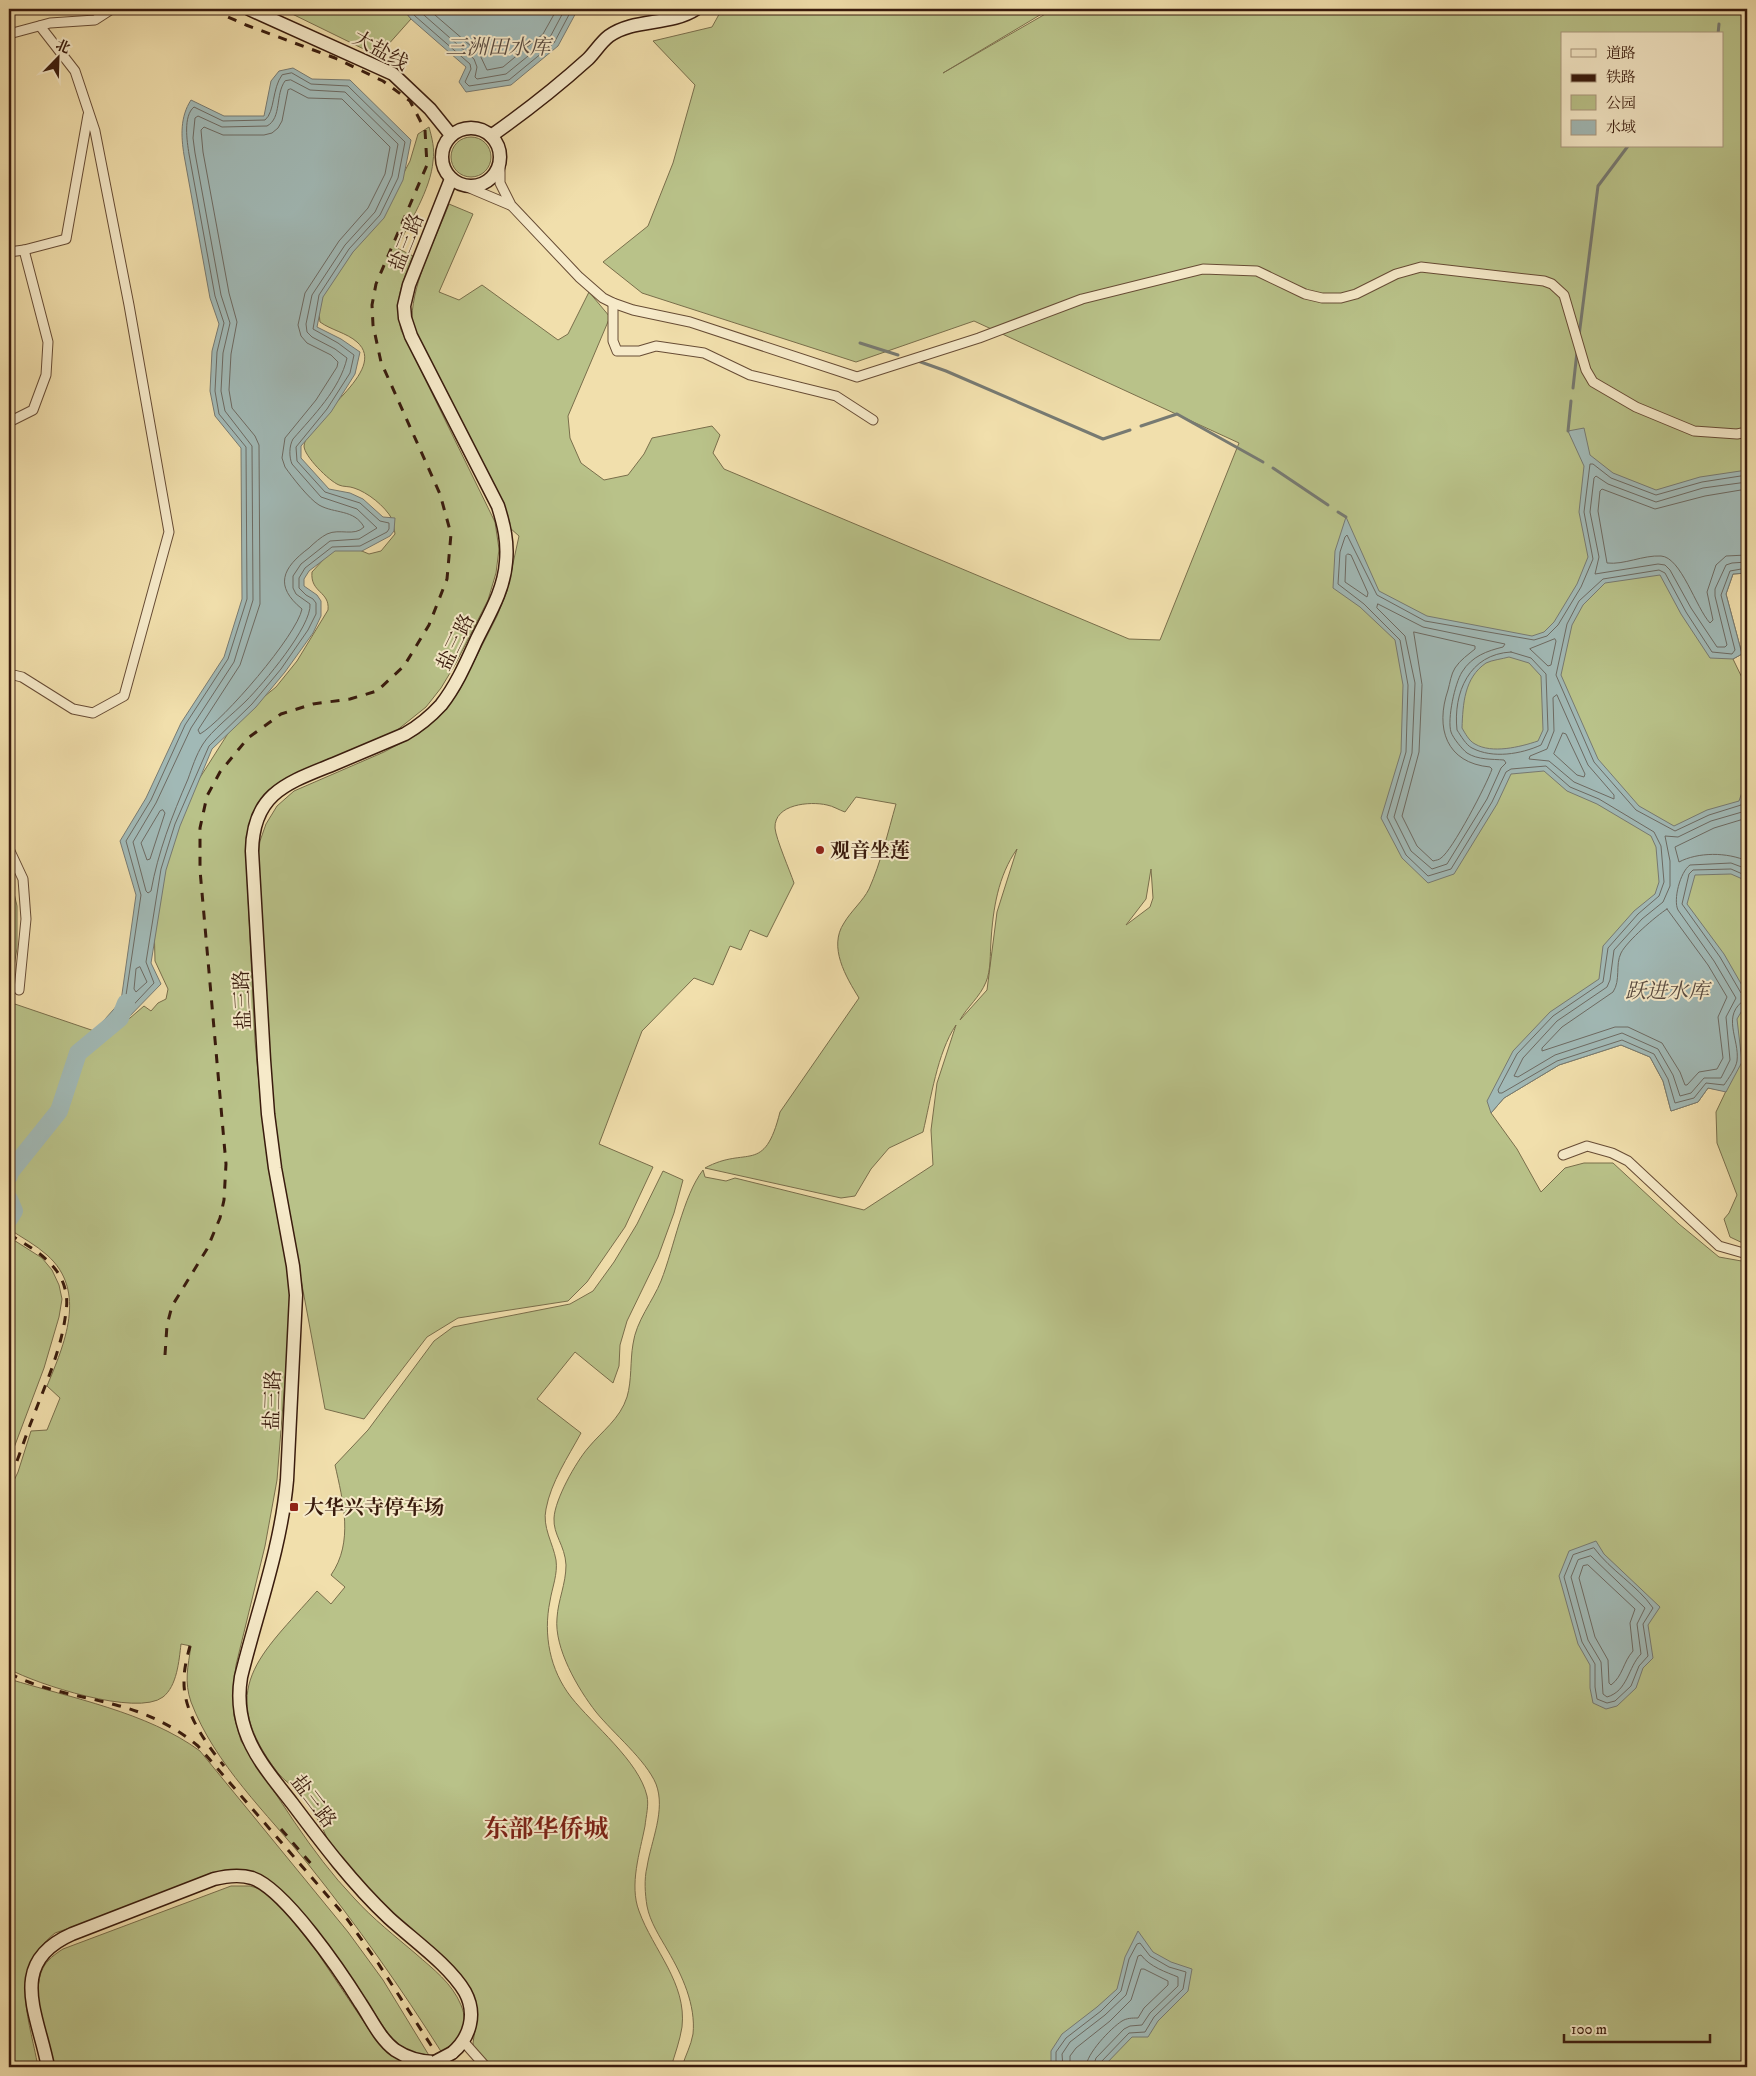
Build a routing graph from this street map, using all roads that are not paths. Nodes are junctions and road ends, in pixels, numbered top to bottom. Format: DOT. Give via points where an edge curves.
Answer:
graph roads {
  1 [pos="112,9"];
  2 [pos="249,9"];
  3 [pos="696,9"];
  4 [pos="40,26"];
  5 [pos="9,34"];
  6 [pos="89,112"];
  7 [pos="451,135"];
  8 [pos="492,136"];
  9 [pos="500,164"];
  10 [pos="452,180"];
  11 [pos="466,186"];
  12 [pos="510,205"];
  13 [pos="24,250"];
  14 [pos="9,252"];
  15 [pos="612,303"];
  16 [pos="873,420"];
  17 [pos="9,422"];
  18 [pos="1747,432"];
  19 [pos="9,674"];
  20 [pos="9,849"];
  21 [pos="19,990"];
  22 [pos="1563,1155"];
  23 [pos="1747,1254"];
  24 [pos="463,2041"];
  25 [pos="48,2067"];
  26 [pos="486,2067"];
  1 -- 4 [label="street" via="95,20"];
  2 -- 7 [label="main road, 大盐线" via="393,74"];
  3 -- 8 [label="main road" via="677,18 627,26 608,37 590,58"];
  4 -- 5 [label="street"];
  4 -- 6 [label="street" via="75,71"];
  6 -- 13 [label="street" via="66,239"];
  6 -- 19 [label="street" via="129,305 169,532 124,696 92,713 73,709 22,677"];
  7 -- 8 [label="main road" via="471,128"];
  7 -- 10 [label="main road" via="443,147 442,161"];
  8 -- 9 [label="main road" via="499,149"];
  9 -- 11 [label="main road" via="488,181"];
  9 -- 12 [label="street" via="500,183"];
  10 -- 11 [label="main road"];
  10 -- 24 [label="main road, 盐三路" via="409,284 405,318 411,336 498,506 506,535 506,564 497,599 460,676 430,716 405,734 290,782 271,796 254,826 252,851 264,1060 276,1168 296,1295 284,1510 242,1672 239,1697 242,1719 256,1754 330,1853 361,1889 465,1992 471,2015"];
  11 -- 12 [label="street"];
  12 -- 15 [label="street" via="586,283"];
  13 -- 14 [label="street"];
  13 -- 17 [label="street" via="48,342 46,375 33,410"];
  15 -- 16 [label="street" via="617,351 638,351 656,346 704,353 750,375 836,396"];
  15 -- 18 [label="street" via="690,322 857,377 978,338 1082,299 1203,270 1257,271 1305,294 1341,298 1396,274 1421,267 1552,284 1564,295 1586,370 1594,382 1636,407 1694,431"];
  20 -- 21 [label="street" via="23,879 26,919"];
  22 -- 23 [label="street" via="1587,1146 1628,1161 1719,1246"];
  24 -- 25 [label="main road, 盐三路, bridge" via="452,2053 434,2062 405,2056 386,2042 345,1979 282,1898 258,1881 236,1876 214,1879 72,1934 43,1953 35,1966 31,1989"];
  24 -- 26 [label="street"];
}
